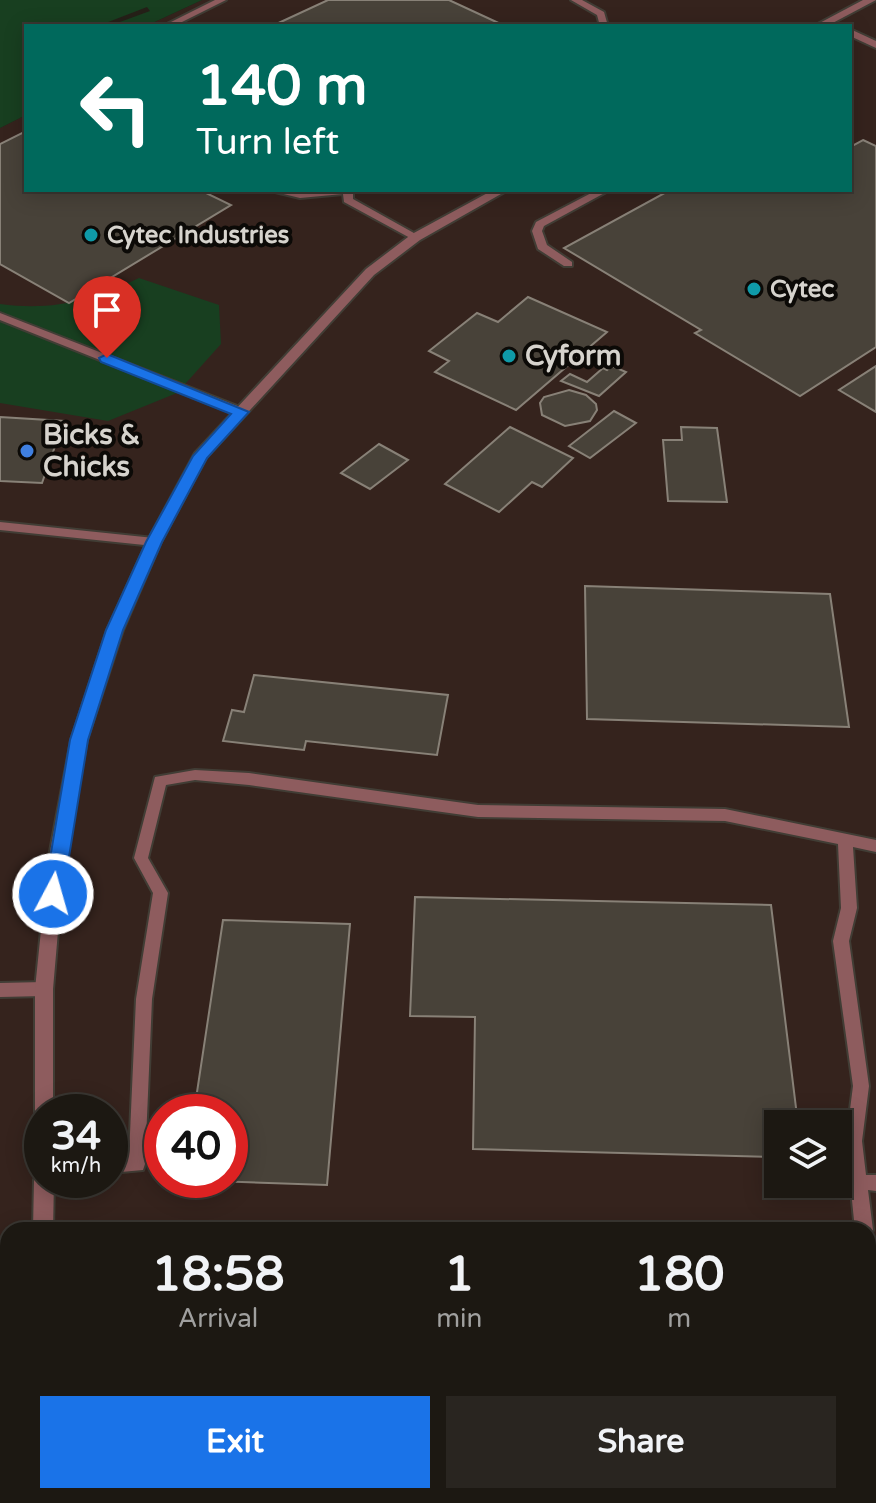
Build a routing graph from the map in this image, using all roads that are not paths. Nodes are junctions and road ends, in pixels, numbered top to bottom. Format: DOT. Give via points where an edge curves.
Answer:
graph roads {
  1 [pos="222,0"];
  2 [pos="575,0"];
  3 [pos="871,0"];
  4 [pos="171,24"];
  5 [pos="605,24"];
  6 [pos="829,24"];
  7 [pos="852,33"];
  8 [pos="876,45"];
  9 [pos="283,192"];
  10 [pos="336,192"];
  11 [pos="348,192"];
  12 [pos="498,192"];
  13 [pos="601,192"];
  14 [pos="416,237"];
  15 [pos="568,264"];
  16 [pos="0,316"];
  17 [pos="241,412"];
  18 [pos="0,526"];
  19 [pos="154,542"];
  20 [pos="845,839"];
  21 [pos="876,846"];
  22 [pos="44,989"];
  23 [pos="0,990"];
  24 [pos="44,1094"];
  25 [pos="128,1164"];
  26 [pos="867,1182"];
  27 [pos="44,1198"];
  28 [pos="43,1222"];
  29 [pos="864,1222"];
  1 -- 4 [label="lane"];
  2 -- 5 [label="lane" via="594,8"];
  3 -- 6 [label="street"];
  7 -- 8 [label="street"];
  9 -- 10 [label="lane"];
  11 -- 14 [label="lane" via="348,200"];
  12 -- 14 [label="street"];
  13 -- 15 [label="lane" via="540,224 542,247"];
  14 -- 17 [label="street" via="370,272"];
  16 -- 17 [label="lane"];
  17 -- 19 [label="street" via="200,456"];
  18 -- 19 [label="lane"];
  19 -- 22 [label="street" via="115,630 79,740 56,862"];
  20 -- 21 [label="lane"];
  20 -- 25 [label="lane" via="725,815 478,811 249,779 195,775 160,781 141,858 161,893 144,999 137,1164"];
  20 -- 26 [label="lane" via="849,908 841,941 861,1086 854,1141"];
  22 -- 23 [label="lane"];
  22 -- 24 [label="street"];
  26 -- 29 [label="lane"];
  27 -- 28 [label="street"];
}
